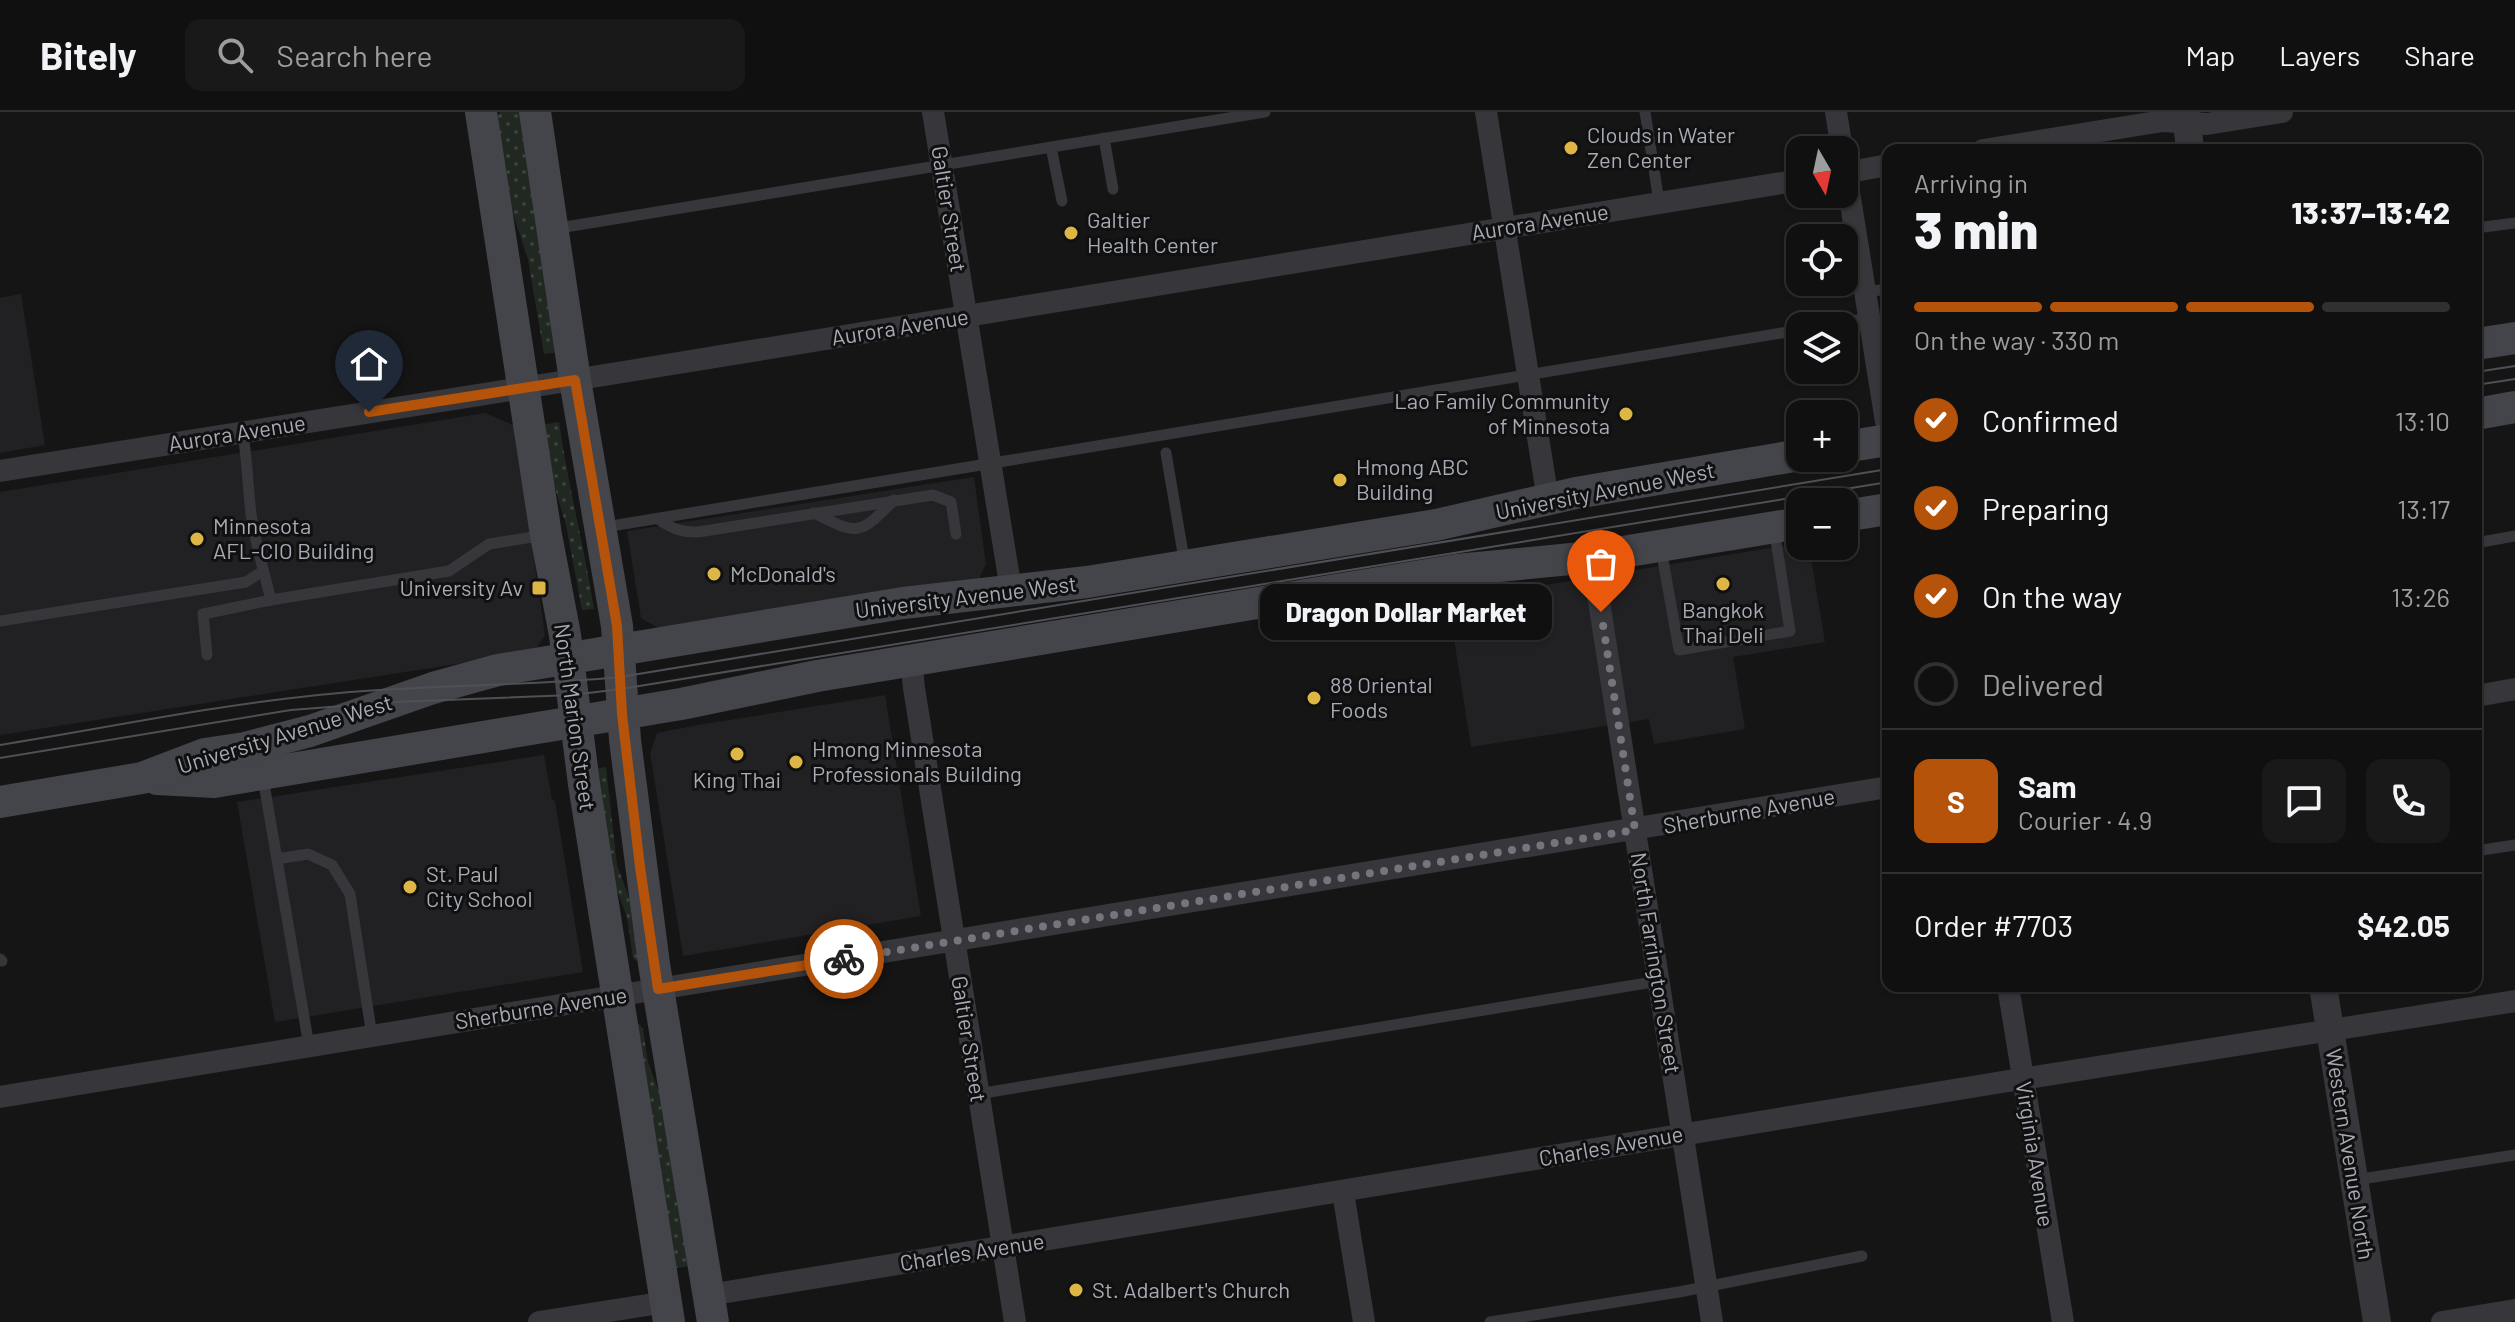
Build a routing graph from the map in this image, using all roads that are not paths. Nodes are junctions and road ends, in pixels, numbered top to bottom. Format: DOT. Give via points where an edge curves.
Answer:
graph roads {
  1 [pos="481,112"];
  2 [pos="535,112"];
  3 [pos="933,112"];
  4 [pos="1265,112"];
  5 [pos="1486,112"];
  6 [pos="1645,112"];
  7 [pos="1836,112"];
  8 [pos="2282,112"];
  9 [pos="2188,128"];
  10 [pos="1840,136"];
  11 [pos="1104,138"];
  12 [pos="2020,144"];
  13 [pos="1051,147"];
  14 [pos="1858,164"];
  15 [pos="942,165"];
  16 [pos="1882,165"];
  17 [pos="1786,182"];
  18 [pos="1113,189"];
  19 [pos="1062,201"];
  20 [pos="1659,202"];
  21 [pos="1851,208"];
  22 [pos="2515,223"];
  23 [pos="2482,227"];
  24 [pos="1504,228"];
  25 [pos="553,229"];
  26 [pos="1882,290"];
  27 [pos="1865,292"];
  28 [pos="966,316"];
  29 [pos="1869,318"];
  30 [pos="1858,320"];
  31 [pos="1786,332"];
  32 [pos="2515,338"];
  33 [pos="2482,343"];
  34 [pos="1528,375"];
  35 [pos="575,380"];
  36 [pos="523,388"];
  37 [pos="1882,399"];
  38 [pos="2515,407"];
  39 [pos="2482,413"];
  40 [pos="243,433"];
  41 [pos="1882,438"];
  42 [pos="1858,444"];
  43 [pos="1166,453"];
  44 [pos="1786,458"];
  45 [pos="990,464"];
  46 [pos="0,471"];
  47 [pos="895,500"];
  48 [pos="1548,500"];
  49 [pos="1882,510"];
  50 [pos="814,513"];
  51 [pos="1858,514"];
  52 [pos="658,519"];
  53 [pos="1786,525"];
  54 [pos="600,528"];
  55 [pos="956,534"];
  56 [pos="546,535"];
  57 [pos="2515,536"];
  58 [pos="2482,542"];
  59 [pos="1661,546"];
  60 [pos="1592,557"];
  61 [pos="1788,560"];
  62 [pos="1186,566"];
  63 [pos="263,571"];
  64 [pos="1011,590"];
  65 [pos="271,600"];
  66 [pos="0,621"];
  67 [pos="618,648"];
  68 [pos="207,655"];
  69 [pos="568,656"];
  70 [pos="911,660"];
  71 [pos="2515,689"];
  72 [pos="2482,695"];
  73 [pos="622,714"];
  74 [pos="574,722"];
  75 [pos="262,774"];
  76 [pos="142,778"];
  77 [pos="1882,788"];
  78 [pos="0,802"];
  79 [pos="1635,830"];
  80 [pos="2515,845"];
  81 [pos="2482,850"];
  82 [pos="277,859"];
  83 [pos="954,940"];
  84 [pos="1659,981"];
  85 [pos="658,989"];
  86 [pos="2009,992"];
  87 [pos="2324,992"];
  88 [pos="618,996"];
  89 [pos="2515,1001"];
  90 [pos="2330,1030"];
  91 [pos="372,1036"];
  92 [pos="309,1046"];
  93 [pos="2023,1078"];
  94 [pos="978,1094"];
  95 [pos="0,1097"];
  96 [pos="1682,1134"];
  97 [pos="2515,1155"];
  98 [pos="2354,1181"];
  99 [pos="1343,1192"];
  100 [pos="1003,1247"];
  101 [pos="1862,1256"];
  102 [pos="1706,1286"];
  103 [pos="711,1308"];
  104 [pos="2515,1310"];
  105 [pos="668,1312"];
  106 [pos="539,1322"];
  107 [pos="1015,1322"];
  108 [pos="1364,1322"];
  109 [pos="1490,1322"];
  110 [pos="1712,1322"];
  111 [pos="2063,1322"];
  112 [pos="2377,1322"];
  113 [pos="2442,1322"];
  1 -- 36 [label="main road, North Marion Street"];
  2 -- 25 [label="main road, North Marion Street"];
  3 -- 15 [label="street, Galtier Street"];
  4 -- 11 [label="lane"];
  5 -- 24 [label="street"];
  6 -- 20 [label="lane"];
  7 -- 10 [label="street"];
  8 -- 9 [label="street"];
  9 -- 12 [label="street" via="2163,121"];
  11 -- 13 [label="lane"];
  11 -- 18 [label="lane"];
  13 -- 15 [label="lane"];
  13 -- 19 [label="lane"];
  14 -- 16 [label="street"];
  15 -- 25 [label="lane"];
  15 -- 28 [label="street, Galtier Street"];
  17 -- 20 [label="street, Aurora Avenue"];
  20 -- 24 [label="street, Aurora Avenue"];
  21 -- 27 [label="street"];
  22 -- 23 [label="lane"];
  24 -- 28 [label="street, Aurora Avenue"];
  24 -- 34 [label="street"];
  25 -- 35 [label="main road, North Marion Street"];
  26 -- 27 [label="lane"];
  27 -- 29 [label="street"];
  28 -- 35 [label="street, Aurora Avenue"];
  28 -- 45 [label="street, Galtier Street"];
  29 -- 30 [label="lane"];
  29 -- 37 [label="street"];
  31 -- 34 [label="lane"];
  32 -- 33 [label="main road"];
  34 -- 45 [label="lane"];
  34 -- 48 [label="street"];
  35 -- 36 [label="street, Aurora Avenue"];
  35 -- 54 [label="main road, North Marion Street"];
  36 -- 40 [label="street, Aurora Avenue"];
  36 -- 56 [label="main road, North Marion Street"];
  38 -- 39 [label="main road"];
  40 -- 46 [label="street, Aurora Avenue"];
  40 -- 63 [label="lane"];
  41 -- 42 [label="main road"];
  43 -- 62 [label="lane"];
  44 -- 48 [label="main road, University Avenue West"];
  45 -- 52 [label="lane"];
  45 -- 64 [label="street, Galtier Street"];
  47 -- 50 [label="lane"];
  47 -- 50 [label="lane" via="858,529"];
  47 -- 55 [label="lane" via="943,497 951,502"];
  48 -- 62 [label="main road, University Avenue West" via="1436,525"];
  49 -- 51 [label="main road"];
  50 -- 52 [label="lane" via="688,533"];
  52 -- 54 [label="lane"];
  53 -- 59 [label="main road, University Avenue West"];
  54 -- 67 [label="main road, North Marion Street"];
  56 -- 65 [label="lane" via="489,544 449,571"];
  56 -- 69 [label="main road, North Marion Street"];
  57 -- 58 [label="lane"];
  59 -- 60 [label="main road, University Avenue West"];
  59 -- 61 [label="lane" via="1679,650 1790,631"];
  60 -- 70 [label="main road, University Avenue West" via="1457,570"];
  60 -- 79 [label="street, North Farrington Street"];
  62 -- 64 [label="main road, University Avenue West"];
  63 -- 65 [label="lane"];
  63 -- 66 [label="lane" via="246,582"];
  64 -- 67 [label="main road, University Avenue West"];
  65 -- 68 [label="lane" via="203,614"];
  67 -- 69 [label="main road, University Avenue West"];
  67 -- 73 [label="main road, North Marion Street"];
  69 -- 74 [label="main road, North Marion Street"];
  69 -- 76 [label="main road, University Avenue West" via="467,678 310,731 205,754"];
  70 -- 73 [label="main road, University Avenue West"];
  70 -- 83 [label="street, Galtier Street"];
  71 -- 72 [label="street"];
  73 -- 74 [label="main road, University Avenue West"];
  73 -- 85 [label="main road, North Marion Street"];
  74 -- 75 [label="main road, University Avenue West"];
  74 -- 88 [label="main road, North Marion Street"];
  75 -- 76 [label="main road, University Avenue West" via="214,782"];
  75 -- 82 [label="lane"];
  76 -- 78 [label="main road, University Avenue West"];
  77 -- 79 [label="street, Sherburne Avenue"];
  79 -- 83 [label="street, Sherburne Avenue"];
  79 -- 84 [label="street, North Farrington Street"];
  80 -- 81 [label="lane"];
  82 -- 91 [label="lane" via="308,854 332,865 350,894"];
  82 -- 92 [label="lane"];
  83 -- 85 [label="street, Sherburne Avenue"];
  83 -- 94 [label="street, Galtier Street"];
  84 -- 94 [label="lane"];
  84 -- 96 [label="street, North Farrington Street"];
  85 -- 88 [label="street, Sherburne Avenue"];
  85 -- 103 [label="main road, North Marion Street"];
  86 -- 93 [label="street, Virginia Avenue"];
  87 -- 90 [label="street, Western Avenue North"];
  88 -- 91 [label="street, Sherburne Avenue"];
  88 -- 105 [label="main road, North Marion Street"];
  89 -- 90 [label="street, Charles Avenue"];
  90 -- 93 [label="street, Charles Avenue"];
  90 -- 98 [label="street, Western Avenue North"];
  91 -- 92 [label="street, Sherburne Avenue"];
  92 -- 95 [label="street, Sherburne Avenue"];
  93 -- 96 [label="street, Charles Avenue"];
  93 -- 111 [label="street, Virginia Avenue"];
  94 -- 100 [label="street, Galtier Street"];
  96 -- 99 [label="street, Charles Avenue"];
  96 -- 102 [label="street, North Farrington Street"];
  97 -- 98 [label="lane"];
  98 -- 112 [label="street, Western Avenue North"];
  99 -- 100 [label="street, Charles Avenue"];
  99 -- 108 [label="street"];
  100 -- 103 [label="street, Charles Avenue"];
  100 -- 107 [label="street, Galtier Street"];
  101 -- 102 [label="lane"];
  102 -- 109 [label="lane"];
  102 -- 110 [label="street, North Farrington Street"];
  104 -- 113 [label="street"];
  105 -- 106 [label="street"];
}
